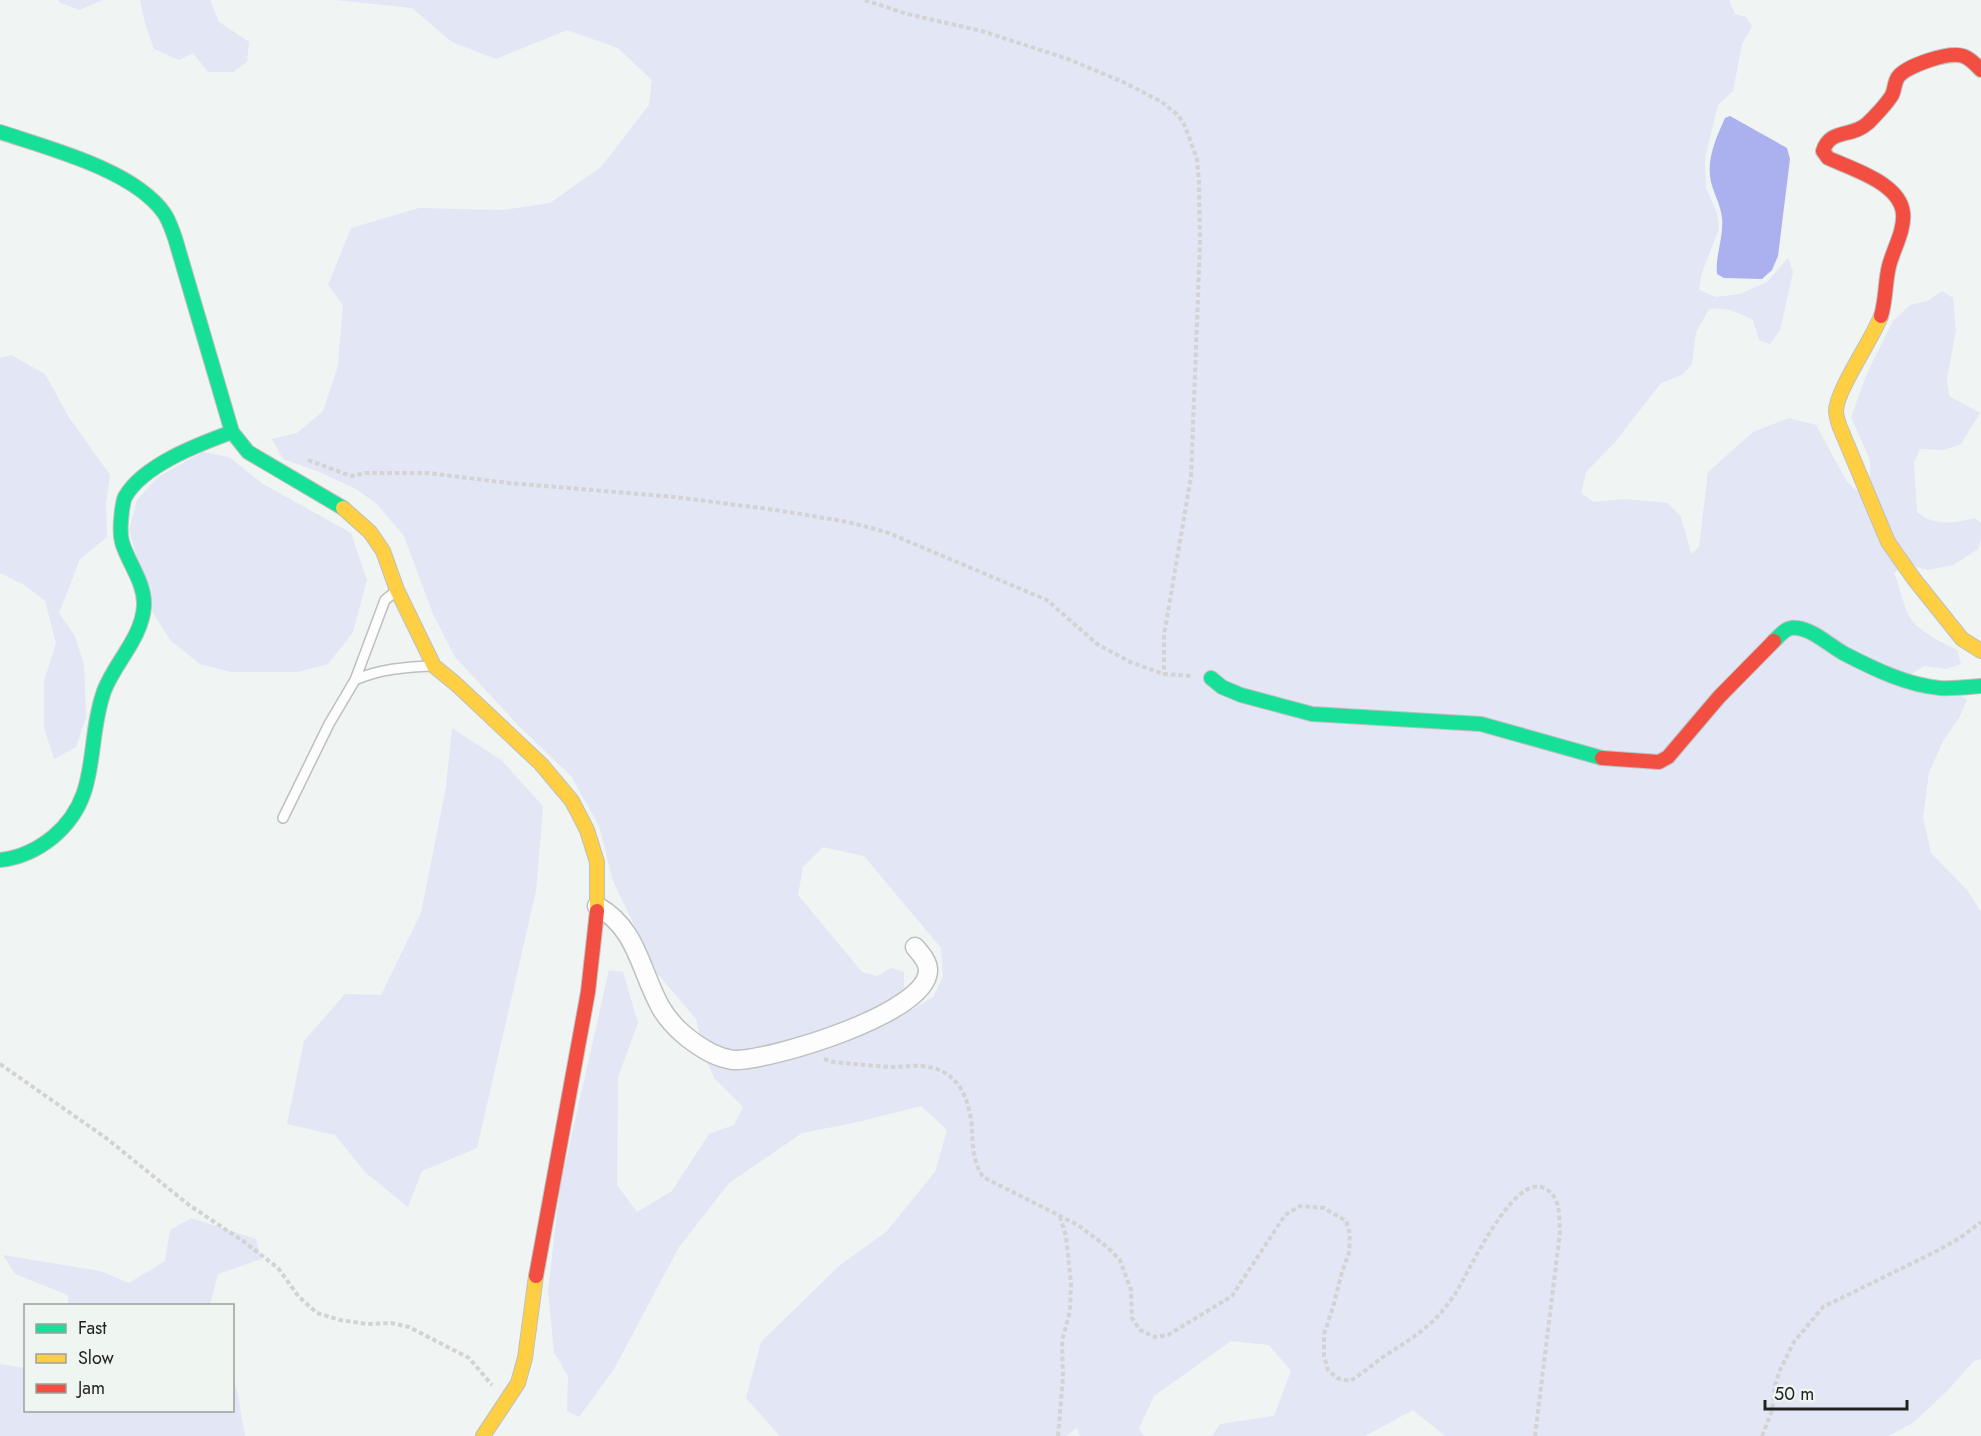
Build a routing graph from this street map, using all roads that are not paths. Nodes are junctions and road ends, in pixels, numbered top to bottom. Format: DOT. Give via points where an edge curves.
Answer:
graph roads {
  1 [pos="1981,70"];
  2 [pos="0,132"];
  3 [pos="232,432"];
  4 [pos="397,590"];
  5 [pos="1981,651"];
  6 [pos="434,666"];
  7 [pos="1210,678"];
  8 [pos="355,680"];
  9 [pos="1981,686"];
  10 [pos="283,818"];
  11 [pos="0,860"];
  12 [pos="597,906"];
  13 [pos="915,947"];
  14 [pos="483,1436"];
  1 -- 5 [label="street" via="1958,55 1910,68 1897,78 1893,93 1861,130 1831,136 1823,151 1828,158 1887,186 1898,197 1903,213 1882,312 1841,394 1836,410 1839,425 1888,542 1962,639"];
  2 -- 3 [label="street" via="94,166 140,188 162,209 175,238"];
  3 -- 4 [label="street" via="248,452 346,510 370,532 383,551"];
  3 -- 11 [label="street" via="201,442 142,476 124,499 121,540 144,605 140,624 101,698 86,789 73,819 58,835 32,853"];
  4 -- 6 [label="street"];
  4 -- 8 [label="lane" via="385,600"];
  6 -- 8 [label="lane" via="369,673"];
  6 -- 12 [label="street" via="541,764 572,801 597,862"];
  7 -- 9 [label="street" via="1241,695 1312,714 1481,724 1587,755 1645,763 1668,757 1719,697 1785,630 1795,627 1873,667 1918,684 1941,688"];
  8 -- 10 [label="lane"];
  12 -- 13 [label="street" via="612,915 635,946 662,1010 685,1037 732,1060 791,1049 859,1026 907,1002 924,984 928,970"];
  12 -- 14 [label="street" via="588,992 525,1358 518,1383"];
}
